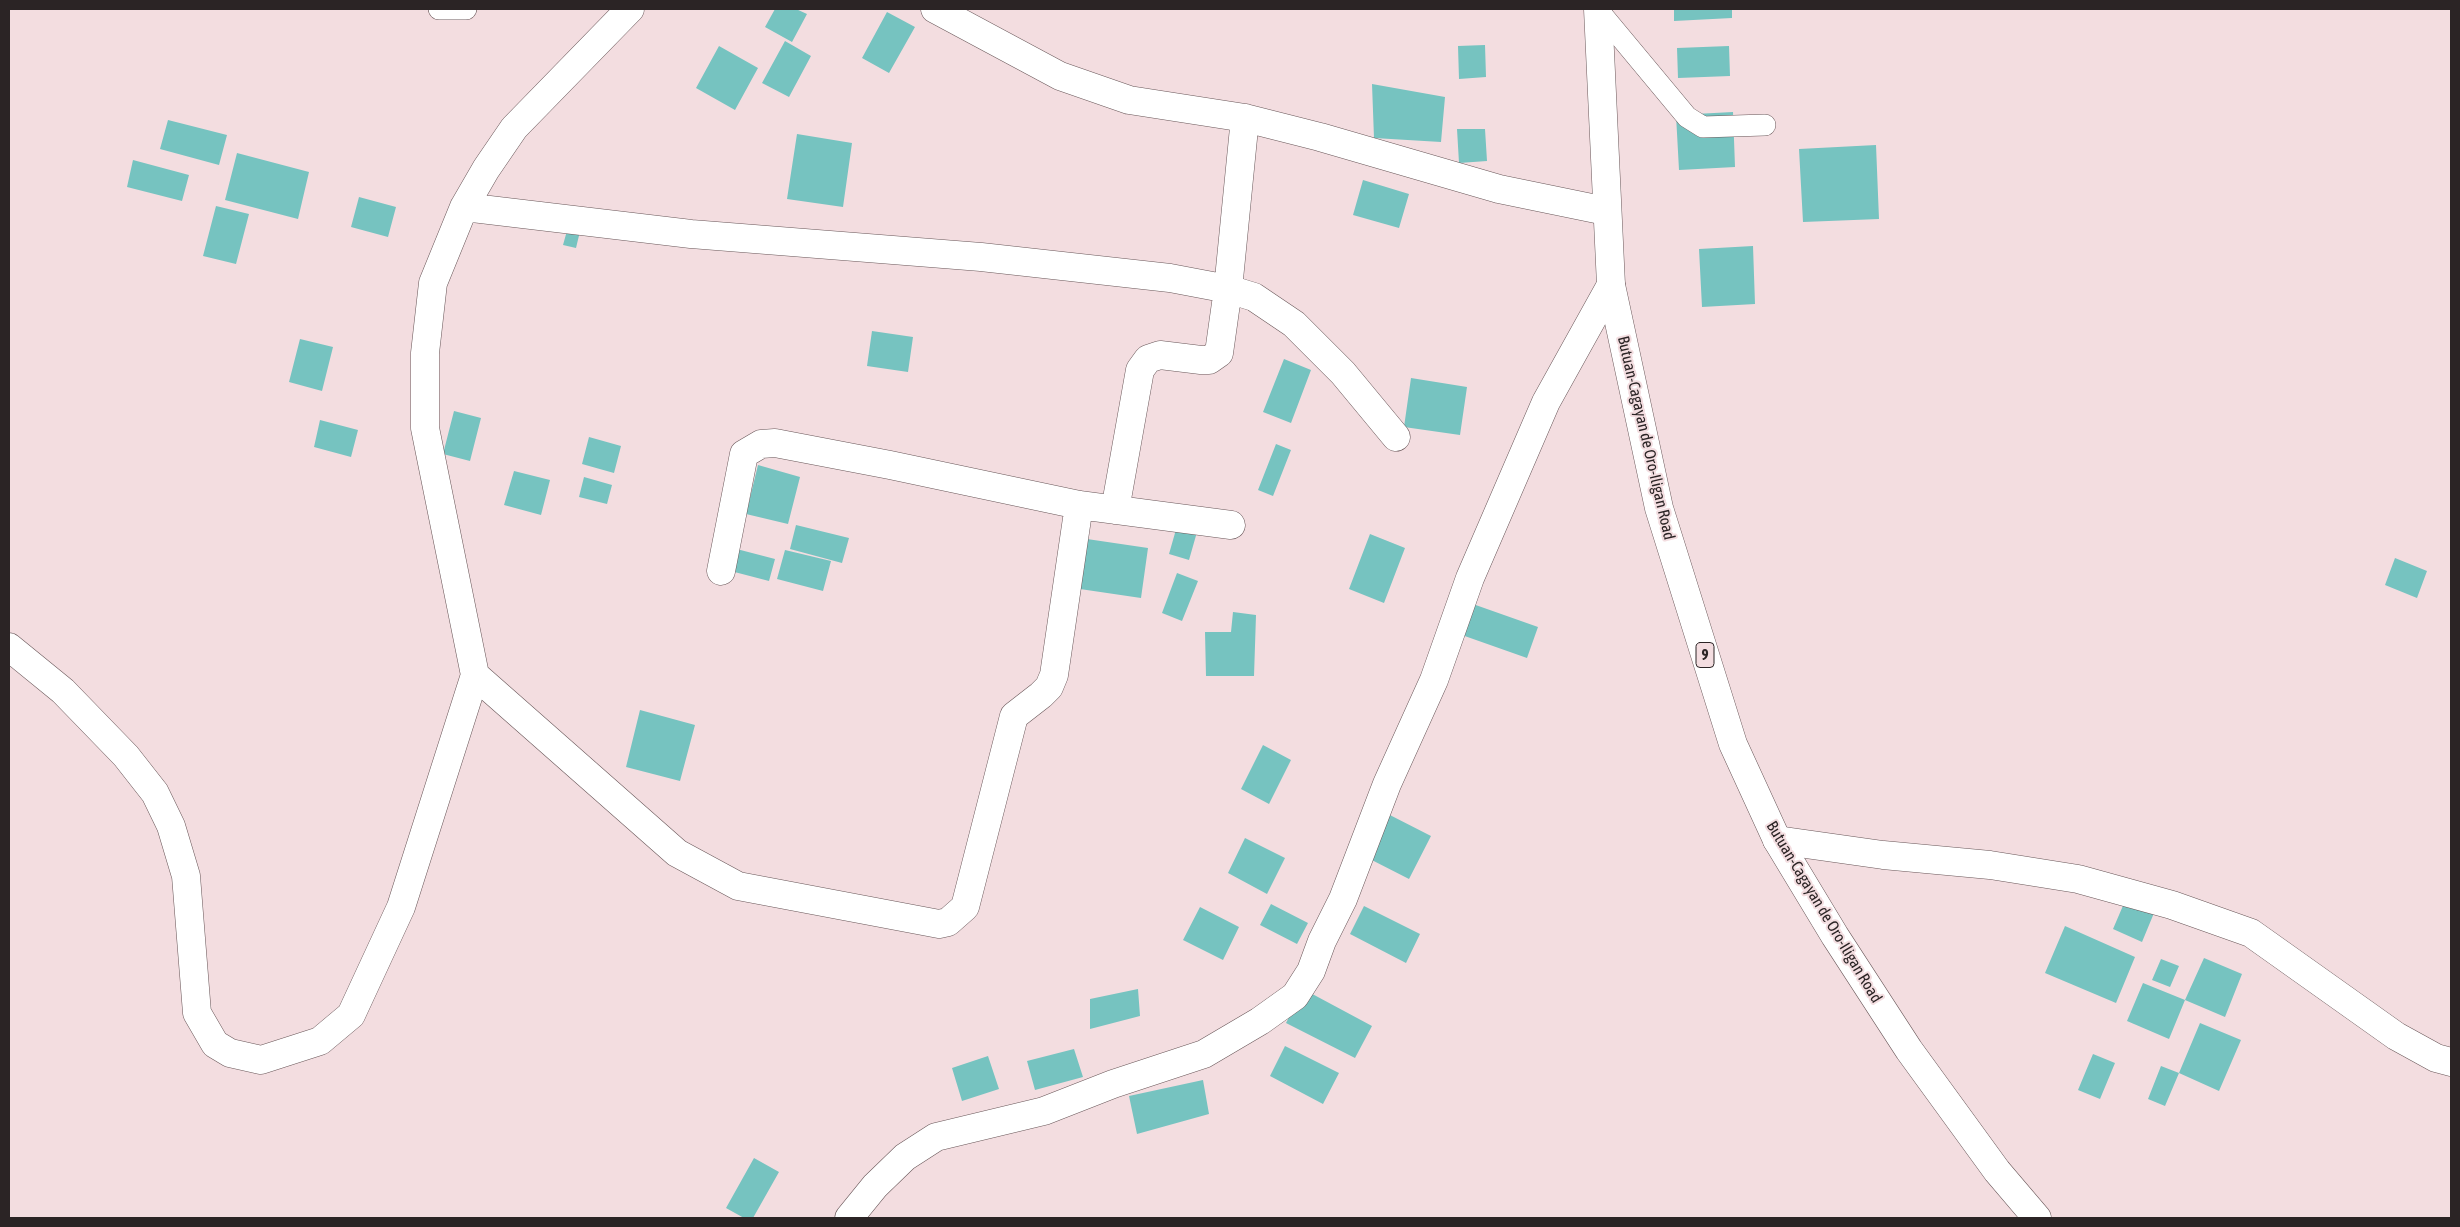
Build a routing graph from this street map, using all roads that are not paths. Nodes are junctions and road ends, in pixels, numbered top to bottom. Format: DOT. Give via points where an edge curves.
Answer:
graph roads {
  1 [pos="439,9"];
  2 [pos="466,9"];
  3 [pos="630,9"];
  4 [pos="934,9"];
  5 [pos="1598,10"];
  6 [pos="1245,118"];
  7 [pos="1765,125"];
  8 [pos="464,207"];
  9 [pos="1606,211"];
  10 [pos="1611,285"];
  11 [pos="1228,289"];
  12 [pos="1396,437"];
  13 [pos="1079,505"];
  14 [pos="1115,510"];
  15 [pos="1231,525"];
  16 [pos="721,572"];
  17 [pos="9,647"];
  18 [pos="475,675"];
  19 [pos="1777,840"];
  20 [pos="2451,1062"];
  21 [pos="849,1218"];
  22 [pos="2038,1218"];
  1 -- 2 [label="lane"];
  3 -- 8 [label="main road" via="514,128"];
  4 -- 6 [label="main road" via="1060,76 1129,100"];
  5 -- 7 [label="lane" via="1687,117 1703,127"];
  5 -- 9 [label="main road, Butuan-Cagayan de Oro-Iligan Road / 9"];
  6 -- 9 [label="main road" via="1498,189"];
  6 -- 11 [label="main road"];
  8 -- 11 [label="main road" via="691,234 1028,262 1170,278"];
  8 -- 18 [label="main road" via="433,283 425,353 426,428"];
  9 -- 10 [label="main road, Butuan-Cagayan de Oro-Iligan Road / 9"];
  10 -- 19 [label="main road, Butuan-Cagayan de Oro-Iligan Road / 9" via="1659,508 1734,744"];
  10 -- 21 [label="main road" via="1546,402 1470,578 1434,680 1387,784 1342,899 1311,971 1295,996 1204,1054 1112,1084 1044,1111 936,1137 905,1157 874,1186"];
  11 -- 12 [label="main road" via="1254,297 1294,324 1343,373"];
  11 -- 14 [label="main road" via="1219,353 1215,357 1201,360 1160,355 1148,360 1140,370"];
  13 -- 14 [label="main road"];
  13 -- 16 [label="main road" via="775,443 760,444 744,454"];
  13 -- 18 [label="main road" via="1054,675 1049,687 1014,716 965,907 948,922 939,924 738,886 677,853"];
  14 -- 15 [label="main road"];
  17 -- 18 [label="main road" via="63,691 126,756 154,793 171,826 186,876 197,1013 215,1044 230,1053 261,1060 320,1041 351,1014 400,907"];
  19 -- 20 [label="main road" via="1883,855 1990,865 2078,880 2172,905 2251,934 2396,1036 2436,1058"];
  19 -- 22 [label="main road, Butuan-Cagayan de Oro-Iligan Road / 9" via="1909,1050 1997,1171"];
}
